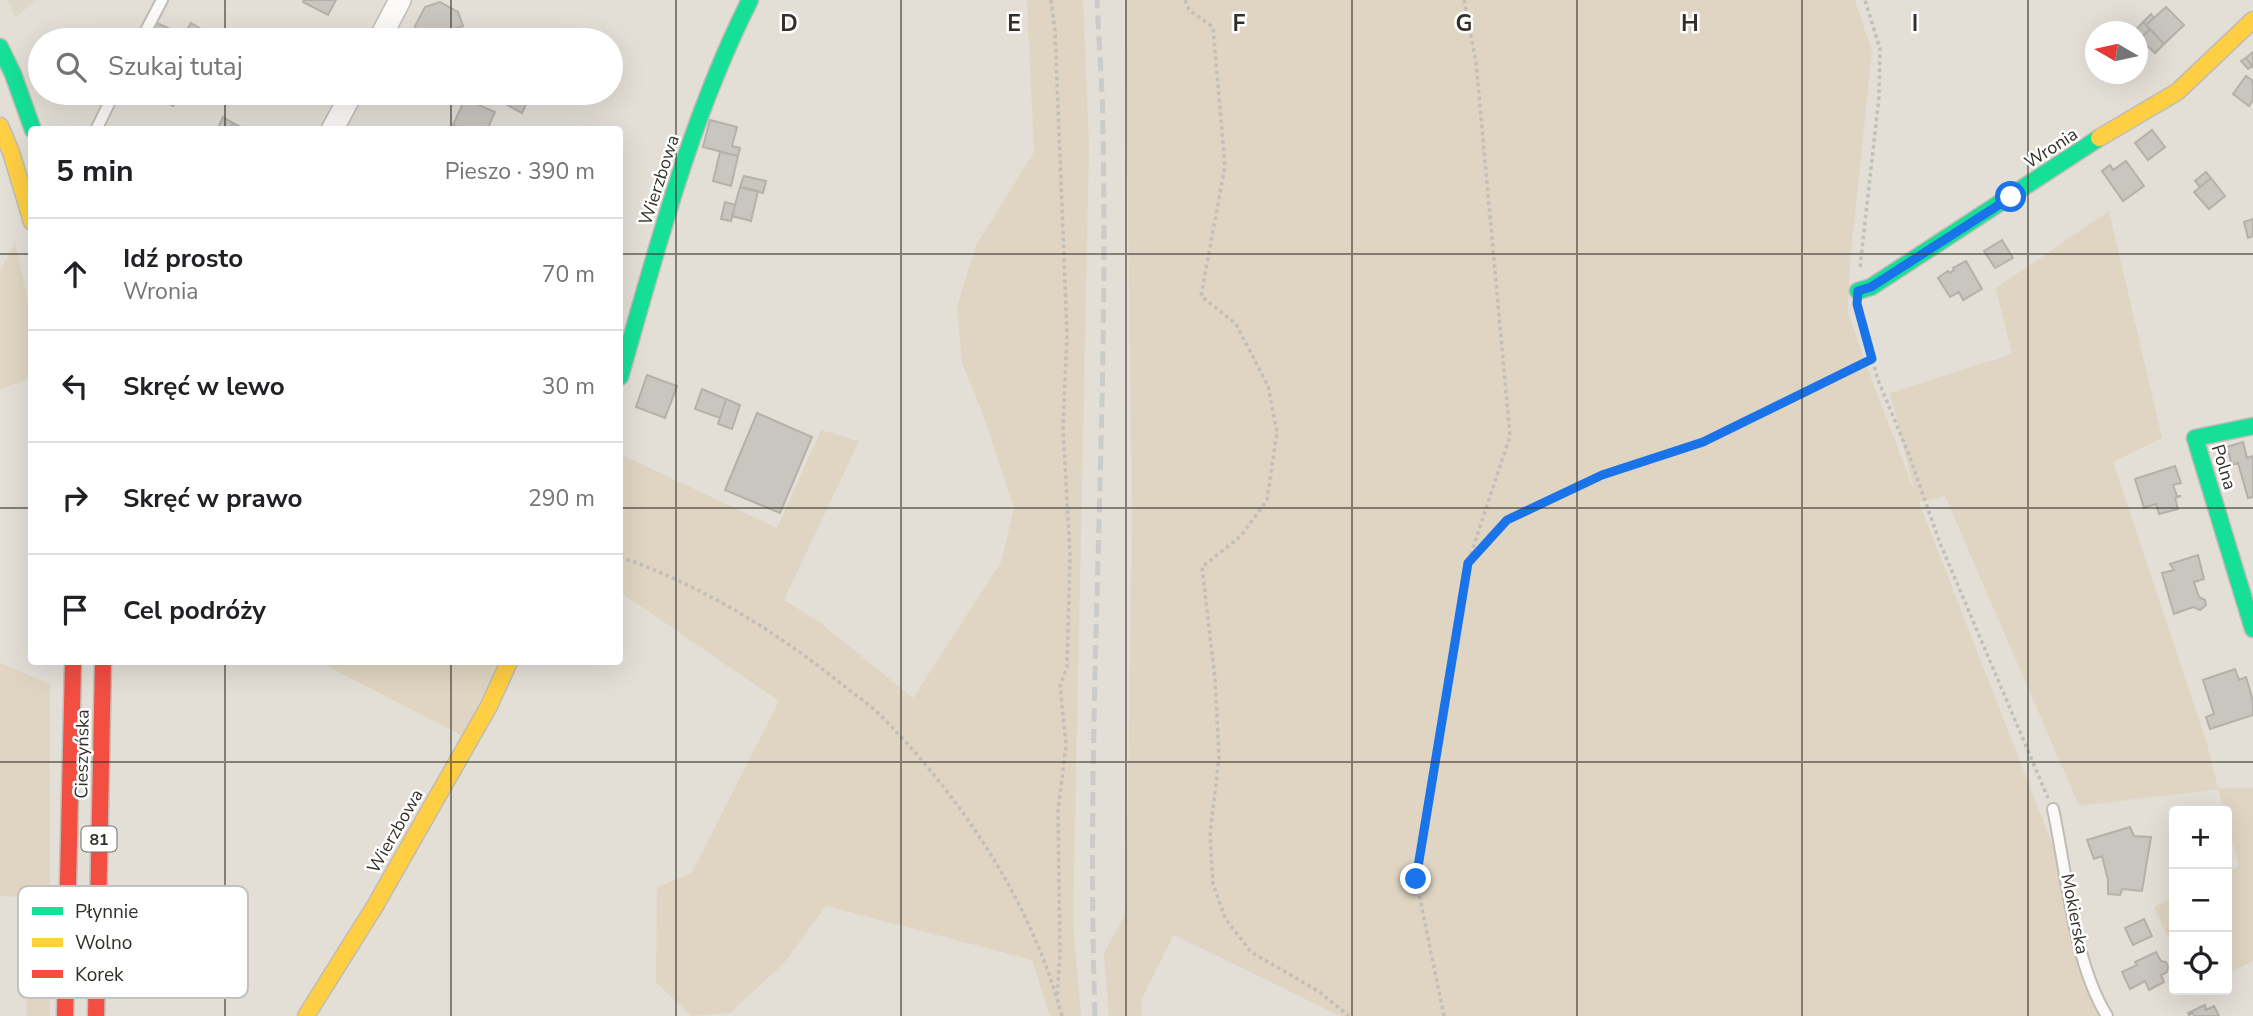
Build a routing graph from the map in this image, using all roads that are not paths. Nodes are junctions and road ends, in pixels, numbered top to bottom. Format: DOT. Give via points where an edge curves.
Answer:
graph roads {
  1 [pos="162,0"];
  2 [pos="400,0"];
  3 [pos="750,0"];
  4 [pos="2253,20"];
  5 [pos="147,28"];
  6 [pos="385,28"];
  7 [pos="0,47"];
  8 [pos="108,105"];
  9 [pos="346,105"];
  10 [pos="0,126"];
  11 [pos="32,126"];
  12 [pos="98,126"];
  13 [pos="334,126"];
  14 [pos="28,209"];
  15 [pos="1858,291"];
  16 [pos="623,366"];
  17 [pos="2253,426"];
  18 [pos="2253,629"];
  19 [pos="73,665"];
  20 [pos="103,665"];
  21 [pos="508,665"];
  22 [pos="2053,809"];
  23 [pos="68,886"];
  24 [pos="99,886"];
  25 [pos="65,998"];
  26 [pos="96,998"];
  27 [pos="65,1016"];
  28 [pos="96,1016"];
  29 [pos="306,1016"];
  30 [pos="2107,1016"];
  1 -- 5 [label="lane"];
  2 -- 6 [label="street"];
  3 -- 16 [label="street, Wierzbowa" via="679,173"];
  4 -- 15 [label="street, Wronia" via="2170,97"];
  7 -- 11 [label="street"];
  8 -- 12 [label="lane"];
  9 -- 13 [label="street"];
  10 -- 14 [label="street"];
  17 -- 18 [label="street, Polna" via="2195,438"];
  19 -- 23 [label="street, Cieszyńska / 81"];
  20 -- 24 [label="street, Cieszyńska / 81"];
  21 -- 29 [label="street, Wierzbowa" via="375,906"];
  22 -- 30 [label="lane, Mokierska" via="2082,956"];
  25 -- 27 [label="street, Cieszyńska / 81"];
  26 -- 28 [label="street, Cieszyńska / 81"];
}
